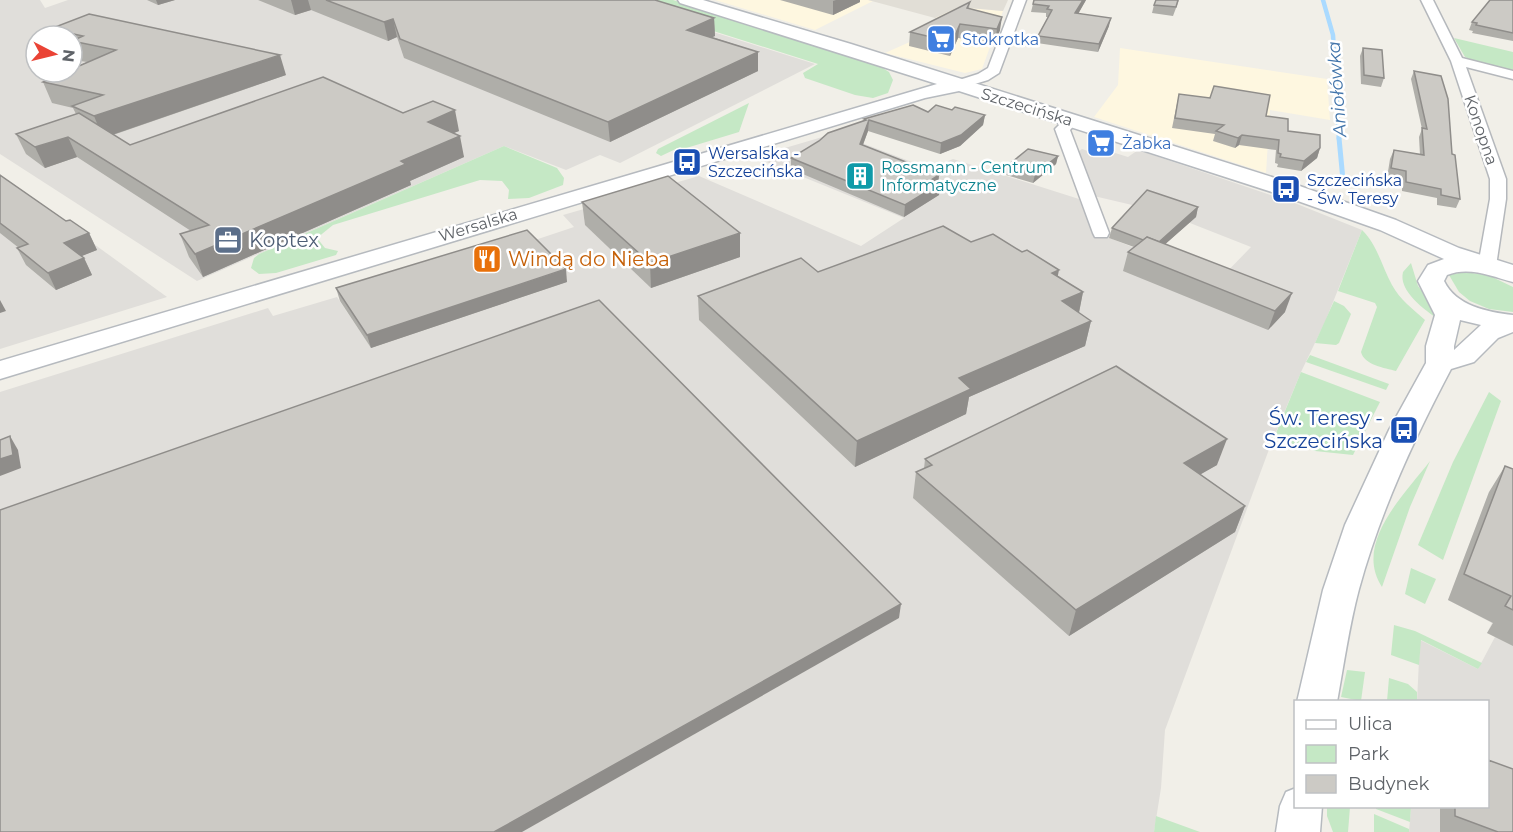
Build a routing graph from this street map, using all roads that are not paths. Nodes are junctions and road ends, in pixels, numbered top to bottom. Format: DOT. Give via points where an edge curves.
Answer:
graph roads {
  1 [pos="686,0"];
  2 [pos="1020,0"];
  3 [pos="1427,0"];
  4 [pos="1457,61"];
  5 [pos="888,63"];
  6 [pos="1513,75"];
  7 [pos="958,85"];
  8 [pos="892,101"];
  9 [pos="1071,121"];
  10 [pos="1367,218"];
  11 [pos="1101,233"];
  12 [pos="1487,266"];
  13 [pos="1513,274"];
  14 [pos="1436,285"];
  15 [pos="1513,323"];
  16 [pos="1440,363"];
  17 [pos="0,370"];
  18 [pos="1317,700"];
  19 [pos="1301,808"];
  20 [pos="1298,832"];
  1 -- 5 [label="street, Szczecińska"];
  2 -- 7 [label="street" via="994,70"];
  3 -- 4 [label="street, Konopna"];
  4 -- 6 [label="street"];
  4 -- 12 [label="street, Konopna" via="1498,179"];
  5 -- 7 [label="street, Szczecińska"];
  5 -- 8 [label="street" via="902,80"];
  7 -- 8 [label="street, Wersalska"];
  7 -- 9 [label="street, Szczecińska"];
  8 -- 17 [label="street, Wersalska"];
  9 -- 10 [label="street, Szczecińska"];
  9 -- 11 [label="street" via="1062,129"];
  10 -- 12 [label="street, Szczecińska"];
  10 -- 14 [label="street, Szczecińska" via="1420,257"];
  12 -- 13 [label="street"];
  12 -- 14 [label="street" via="1449,265 1437,270"];
  14 -- 15 [label="street" via="1470,313"];
  14 -- 16 [label="street" via="1448,315"];
  15 -- 16 [label="street" via="1491,330 1464,356"];
  16 -- 18 [label="street" via="1399,440 1362,525 1341,590"];
  19 -- 20 [label="street"];
}
